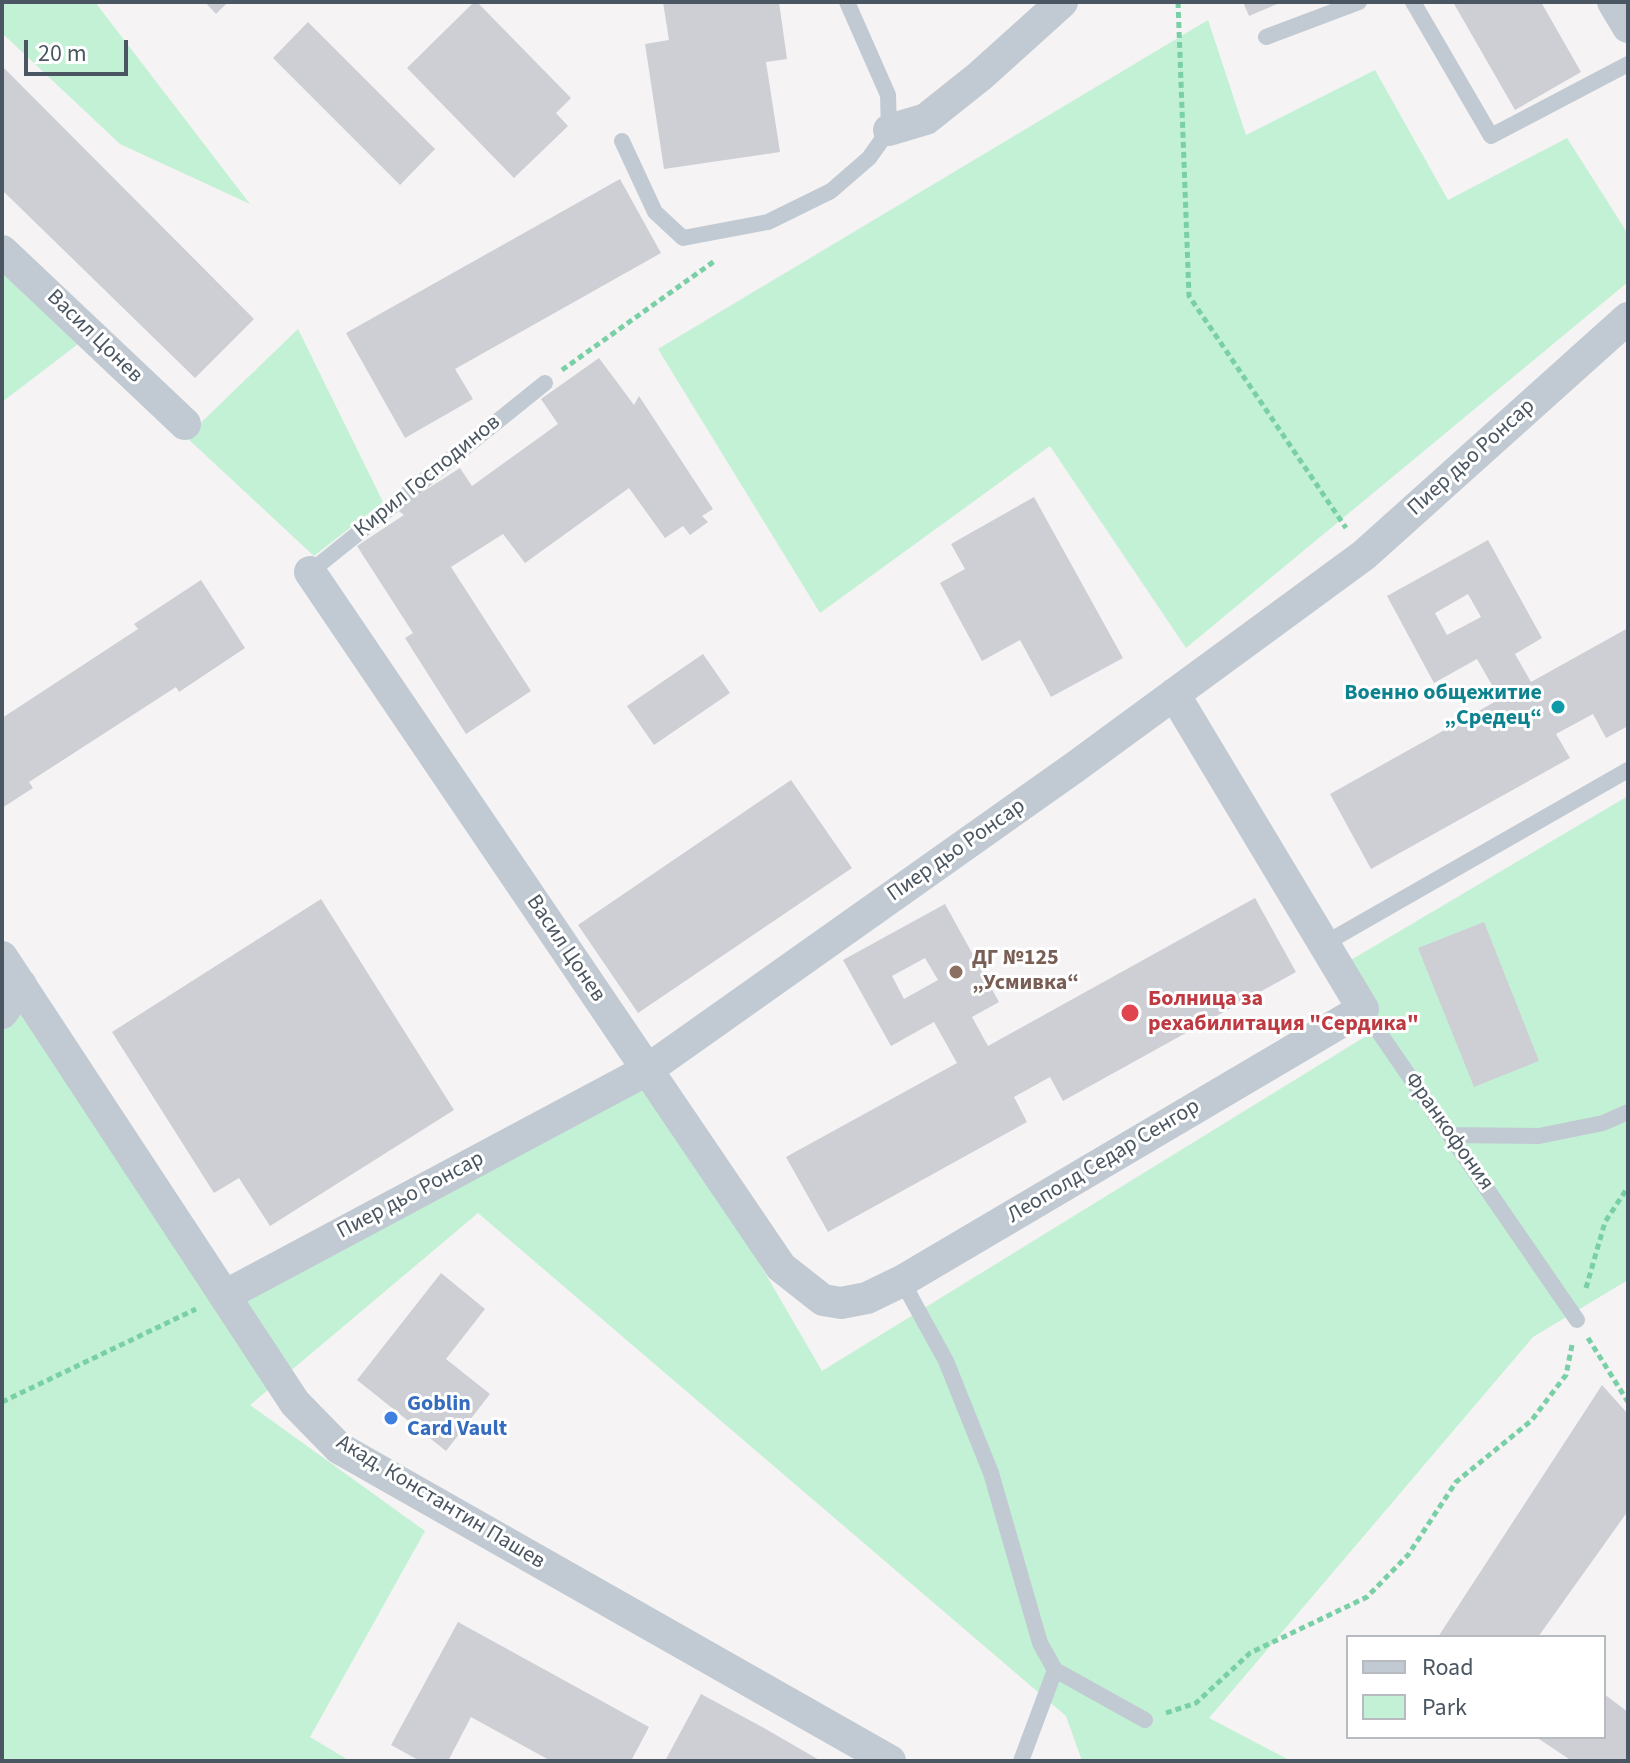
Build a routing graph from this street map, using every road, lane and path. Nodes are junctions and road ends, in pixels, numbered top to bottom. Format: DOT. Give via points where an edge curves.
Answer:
graph roads {
  1 [pos="847,2"];
  2 [pos="1062,2"];
  3 [pos="1178,2"];
  4 [pos="1359,2"];
  5 [pos="1413,2"];
  6 [pos="1613,2"];
  7 [pos="1628,27"];
  8 [pos="1266,37"];
  9 [pos="1628,64"];
  10 [pos="889,130"];
  11 [pos="622,141"];
  12 [pos="2,251"];
  13 [pos="719,258"];
  14 [pos="1628,318"];
  15 [pos="545,383"];
  16 [pos="185,424"];
  17 [pos="1364,555"];
  18 [pos="310,572"];
  19 [pos="1174,694"];
  20 [pos="1628,770"];
  21 [pos="1324,944"];
  22 [pos="2,957"];
  23 [pos="21,985"];
  24 [pos="1363,1009"];
  25 [pos="2,1013"];
  26 [pos="647,1070"];
  27 [pos="1628,1112"];
  28 [pos="1450,1135"];
  29 [pos="1628,1187"];
  30 [pos="902,1281"];
  31 [pos="226,1295"];
  32 [pos="841,1303"];
  33 [pos="1577,1320"];
  34 [pos="2,1402"];
  35 [pos="1628,1402"];
  36 [pos="1055,1670"];
  37 [pos="1145,1720"];
  38 [pos="890,1761"];
  39 [pos="1021,1761"];
  1 -- 10 [label="lane" via="888,95"];
  2 -- 10 [label="street" via="926,119"];
  3 -- 17 [label="path" via="1189,296"];
  4 -- 8 [label="lane"];
  5 -- 9 [label="lane" via="1491,136"];
  6 -- 7 [label="street"];
  10 -- 11 [label="lane" via="869,158 831,191 768,222 683,238 655,212"];
  12 -- 16 [label="street, Васил Цонев"];
  13 -- 15 [label="path"];
  14 -- 17 [label="street, Пиер дьо Ронсар"];
  15 -- 18 [label="lane, Кирил Господинов"];
  17 -- 19 [label="street, Пиер дьо Ронсар"];
  18 -- 26 [label="street, Васил Цонев"];
  19 -- 21 [label="street, Франкофония"];
  19 -- 26 [label="street, Пиер дьо Ронсар"];
  20 -- 21 [label="lane"];
  21 -- 24 [label="street, Франкофония"];
  22 -- 23 [label="street, Акад. Константин Пашев"];
  23 -- 25 [label="street"];
  23 -- 31 [label="street, Акад. Константин Пашев"];
  24 -- 28 [label="lane, Франкофония"];
  24 -- 30 [label="street, Леополд Седар Сенгор"];
  26 -- 31 [label="street, Пиер дьо Ронсар"];
  26 -- 32 [label="street, Васил Цонев" via="781,1267 823,1300"];
  27 -- 28 [label="lane" via="1603,1123 1539,1136"];
  28 -- 33 [label="lane, Франкофония"];
  29 -- 33 [label="path" via="1605,1222"];
  30 -- 32 [label="street, Леополд Седар Сенгор" via="867,1298"];
  30 -- 36 [label="lane" via="946,1361 991,1473 1040,1643"];
  31 -- 34 [label="path"];
  31 -- 38 [label="street, Акад. Константин Пашев" via="295,1403 339,1448"];
  33 -- 35 [label="path"];
  33 -- 37 [label="path" via="1566,1375 1531,1421 1456,1482 1408,1555 1367,1597 1250,1653 1196,1703"];
  36 -- 37 [label="lane"];
  36 -- 39 [label="lane"];
}
